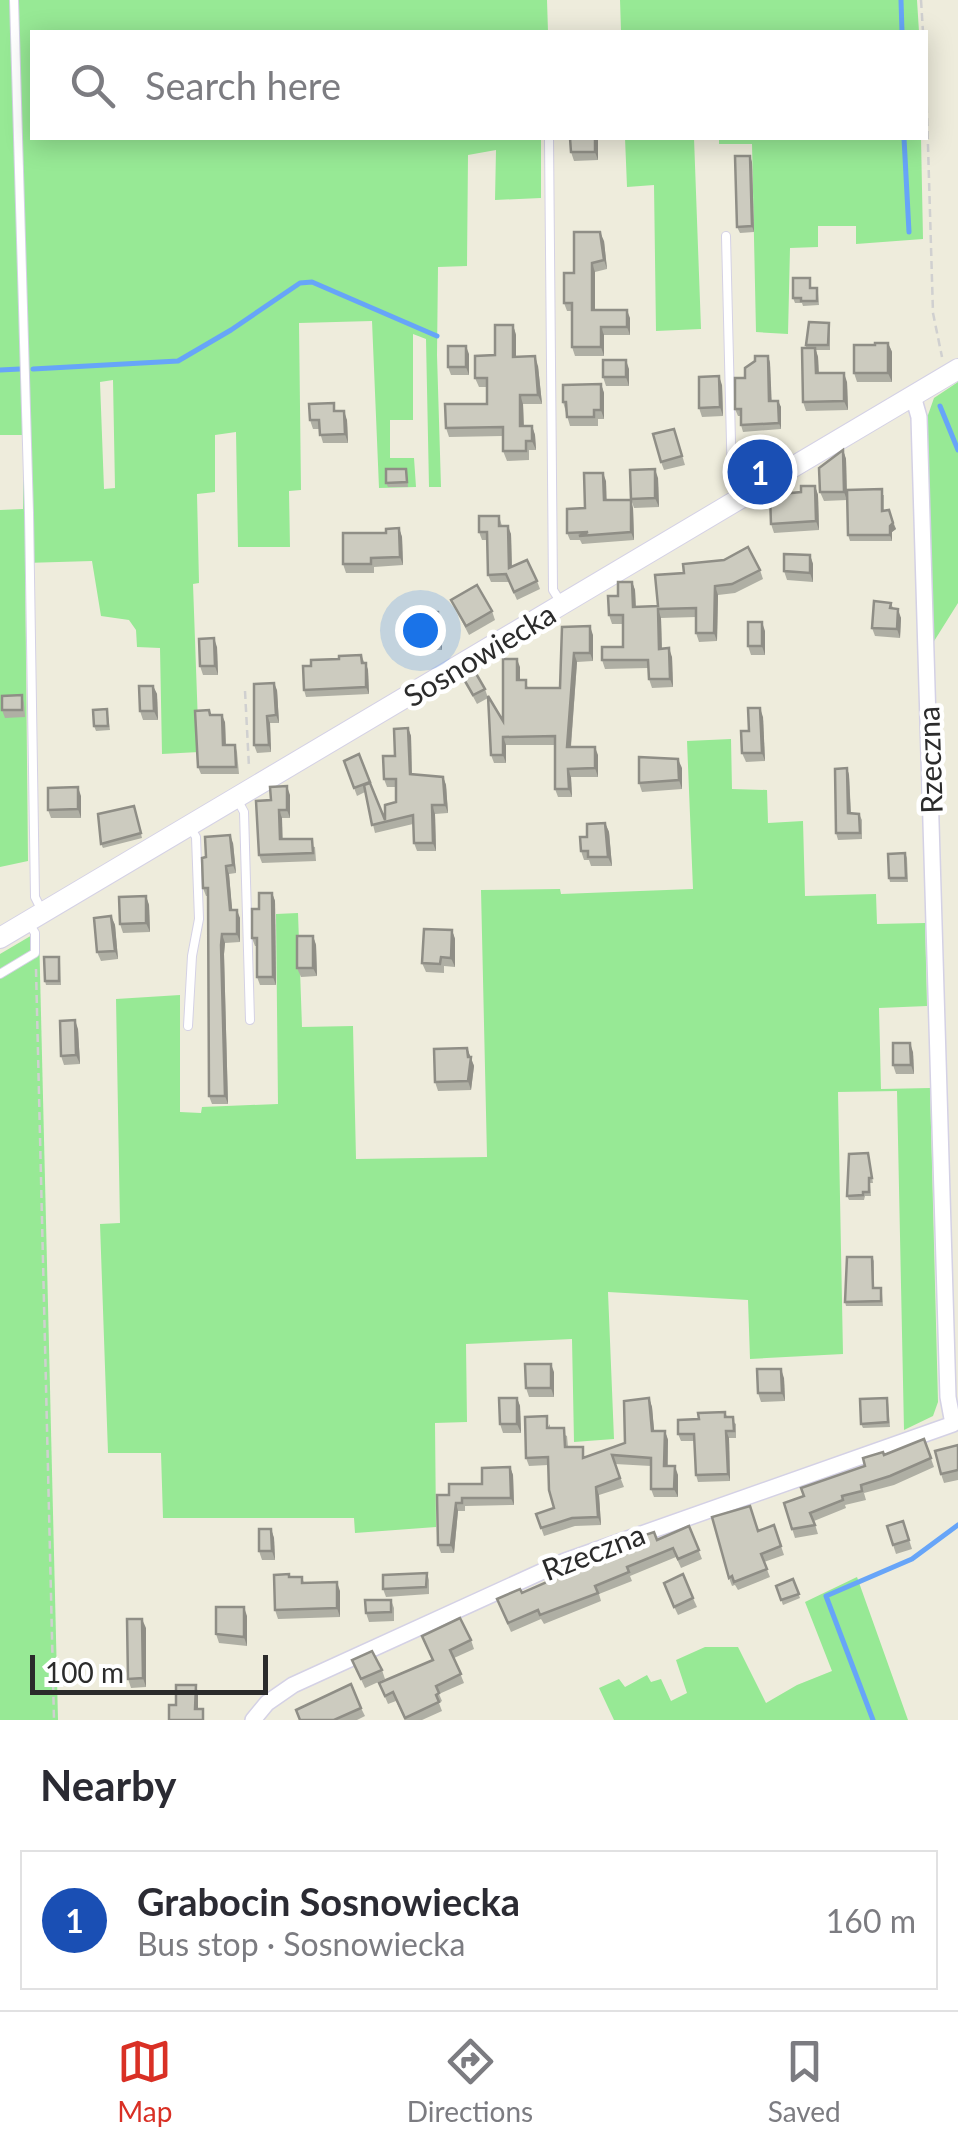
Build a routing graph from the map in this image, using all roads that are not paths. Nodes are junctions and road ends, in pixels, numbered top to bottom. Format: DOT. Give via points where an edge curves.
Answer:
graph roads {
  1 [pos="14,0"];
  2 [pos="549,140"];
  3 [pos="726,236"];
  4 [pos="952,372"];
  5 [pos="913,396"];
  6 [pos="740,500"];
  7 [pos="563,605"];
  8 [pos="247,793"];
  9 [pos="190,827"];
  10 [pos="35,918"];
  11 [pos="0,938"];
  12 [pos="0,974"];
  13 [pos="250,1020"];
  14 [pos="188,1026"];
  15 [pos="956,1423"];
  16 [pos="253,1720"];
  1 -- 10 [label="lane"];
  2 -- 7 [label="lane" via="553,590"];
  3 -- 6 [label="lane" via="732,484"];
  4 -- 5 [label="street, Sosnowiecka"];
  5 -- 6 [label="street, Sosnowiecka"];
  5 -- 15 [label="street, Rzeczna" via="919,416 948,1397"];
  6 -- 7 [label="street, Sosnowiecka"];
  7 -- 8 [label="street, Sosnowiecka"];
  8 -- 9 [label="street, Sosnowiecka"];
  8 -- 13 [label="lane"];
  9 -- 10 [label="street, Sosnowiecka"];
  9 -- 14 [label="lane" via="199,918"];
  10 -- 11 [label="street, Sosnowiecka"];
  10 -- 12 [label="lane" via="36,953"];
  15 -- 16 [label="street, Rzeczna" via="550,1567 292,1685"];
}
